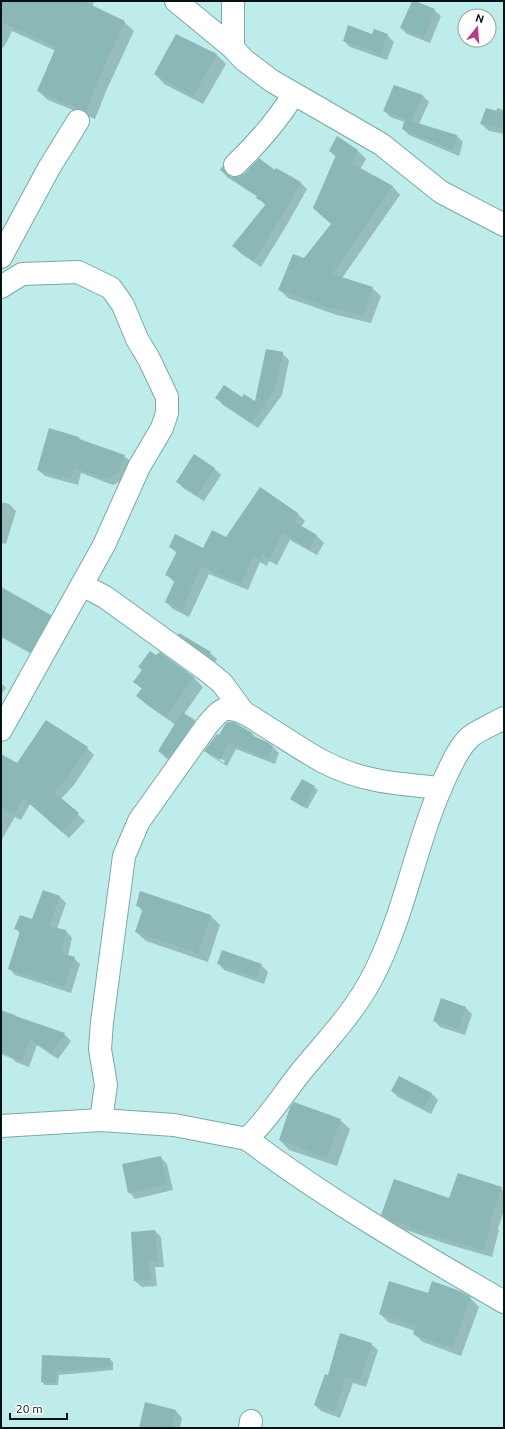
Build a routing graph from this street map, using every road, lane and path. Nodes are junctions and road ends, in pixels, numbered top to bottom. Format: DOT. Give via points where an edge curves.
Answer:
graph roads {
  1 [pos="176,1"];
  2 [pos="228,1"];
  3 [pos="232,48"];
  4 [pos="294,94"];
  5 [pos="78,121"];
  6 [pos="235,165"];
  7 [pos="504,225"];
  8 [pos="1,257"];
  9 [pos="1,287"];
  10 [pos="82,585"];
  11 [pos="244,713"];
  12 [pos="499,725"];
  13 [pos="1,730"];
  14 [pos="441,788"];
  15 [pos="101,1120"];
  16 [pos="1,1126"];
  17 [pos="247,1139"];
  18 [pos="504,1302"];
  1 -- 3 [label="street"];
  2 -- 3 [label="street"];
  3 -- 4 [label="street" via="272,81"];
  4 -- 6 [label="street" via="261,140"];
  4 -- 7 [label="street" via="381,144 441,192"];
  5 -- 8 [label="street" via="49,168"];
  9 -- 10 [label="street" via="22,274 78,272 111,288 123,305 167,397 167,413 162,428 139,467 104,545"];
  10 -- 11 [label="street" via="105,597 206,670 222,683"];
  10 -- 13 [label="street"];
  11 -- 14 [label="street" via="322,761 349,774 382,782"];
  11 -- 15 [label="street" via="230,708 223,709 208,724 139,821 124,856 102,1022 100,1049 106,1085"];
  12 -- 14 [label="street" via="470,737"];
  14 -- 17 [label="street" via="421,840 399,914 374,975 354,1008 300,1073 260,1127"];
  15 -- 16 [label="street"];
  15 -- 17 [label="street" via="174,1125"];
  17 -- 18 [label="street" via="285,1168 389,1235"];
}
